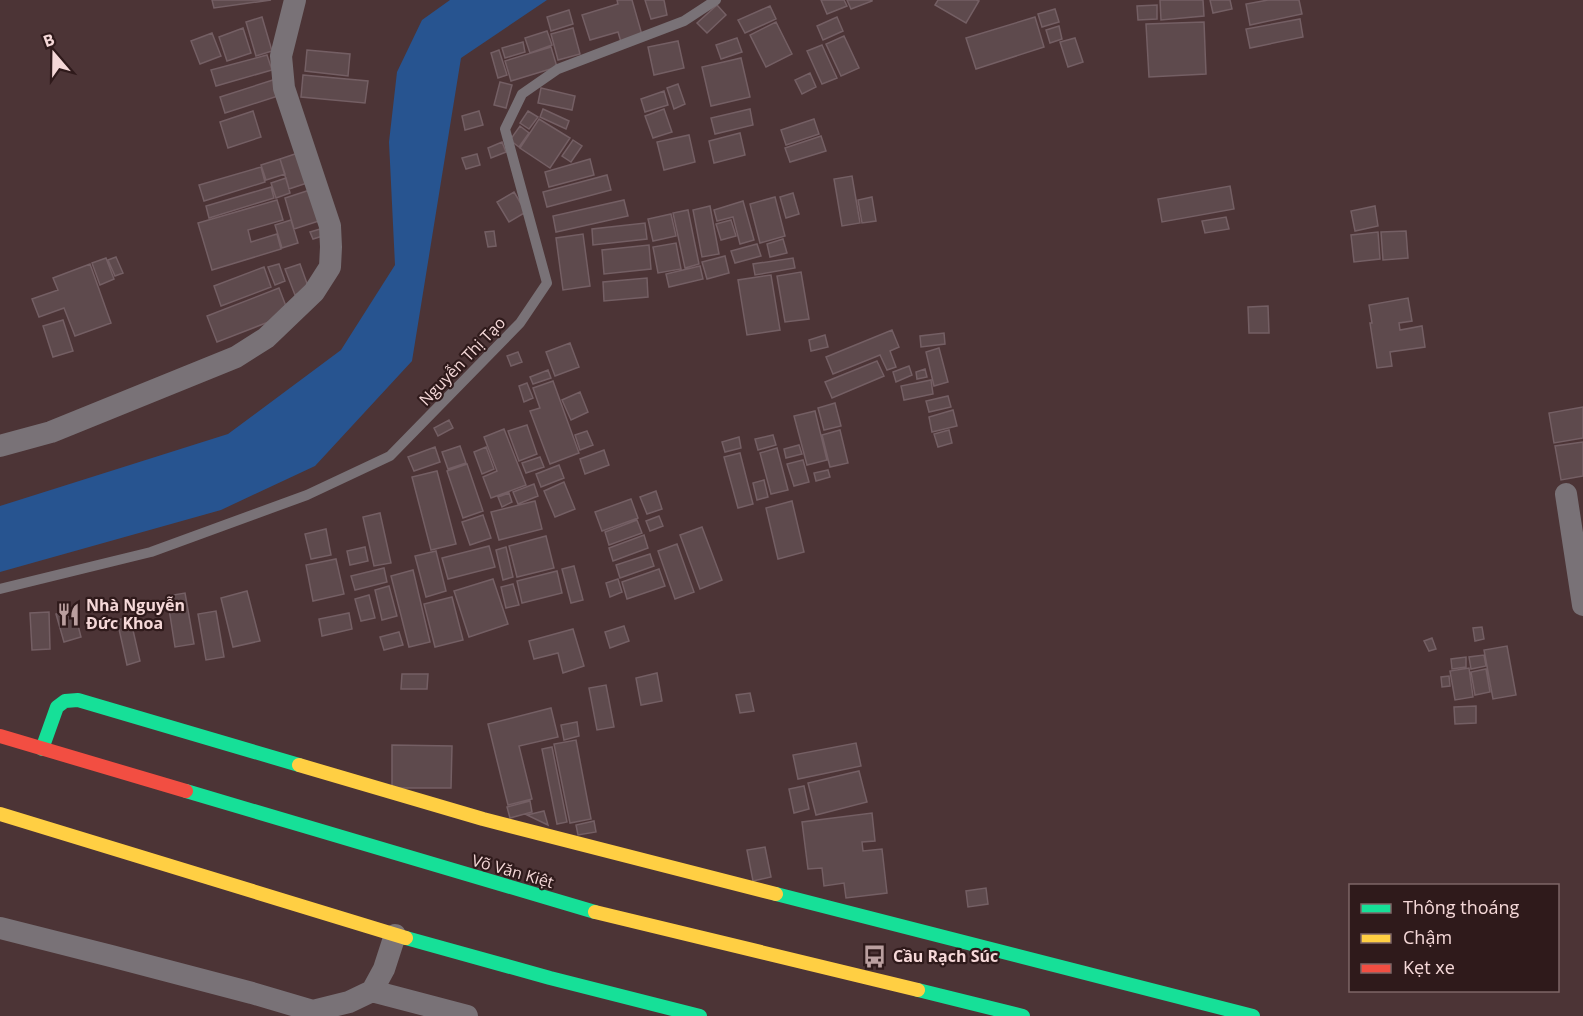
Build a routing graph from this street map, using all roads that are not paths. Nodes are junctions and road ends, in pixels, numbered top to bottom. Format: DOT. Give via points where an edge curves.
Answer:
graph roads {
  1 [pos="295,0"];
  2 [pos="716,0"];
  3 [pos="0,446"];
  4 [pos="1566,494"];
  5 [pos="0,589"];
  6 [pos="1583,606"];
  7 [pos="0,736"];
  8 [pos="42,749"];
  9 [pos="0,814"];
  10 [pos="0,928"];
  11 [pos="395,935"];
  12 [pos="372,990"];
  13 [pos="467,1016"];
  14 [pos="700,1016"];
  15 [pos="1023,1016"];
  16 [pos="1253,1016"];
  1 -- 3 [label="street" via="281,56 284,88 330,226 330,267 314,292 266,338 236,357 51,432"];
  2 -- 5 [label="lane, Nguyễn Thị Tạo" via="684,21 558,69 522,94 505,129 548,283 520,323 390,456 307,495 151,552"];
  4 -- 6 [label="street"];
  7 -- 8 [label="main road, Võ Văn Kiệt"];
  8 -- 15 [label="main road, Võ Văn Kiệt" via="590,911"];
  8 -- 16 [label="main road" via="57,707 65,701 78,700 483,819"];
  9 -- 11 [label="main road"];
  10 -- 12 [label="street" via="313,1011 349,1002"];
  11 -- 12 [label="street"];
  11 -- 14 [label="main road"];
  12 -- 13 [label="street"];
}
